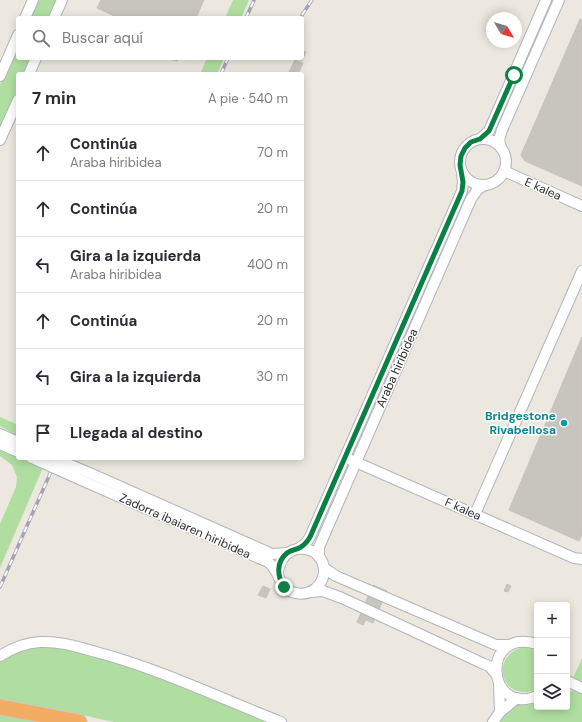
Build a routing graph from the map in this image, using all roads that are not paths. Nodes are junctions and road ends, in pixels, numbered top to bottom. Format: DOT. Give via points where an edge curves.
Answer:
graph roads {
  1 [pos="33,0"];
  2 [pos="62,0"];
  3 [pos="546,0"];
  4 [pos="559,0"];
  5 [pos="26,16"];
  6 [pos="55,16"];
  7 [pos="16,40"];
  8 [pos="35,60"];
  9 [pos="30,72"];
  10 [pos="0,76"];
  11 [pos="16,104"];
  12 [pos="480,139"];
  13 [pos="0,140"];
  14 [pos="501,148"];
  15 [pos="504,172"];
  16 [pos="462,173"];
  17 [pos="486,185"];
  18 [pos="582,206"];
  19 [pos="582,271"];
  20 [pos="0,434"];
  21 [pos="16,441"];
  22 [pos="0,444"];
  23 [pos="16,451"];
  24 [pos="345,457"];
  25 [pos="38,460"];
  26 [pos="58,460"];
  27 [pos="356,462"];
  28 [pos="90,478"];
  29 [pos="475,514"];
  30 [pos="298,548"];
  31 [pos="287,553"];
  32 [pos="319,557"];
  33 [pos="582,559"];
  34 [pos="324,568"];
  35 [pos="278,574"];
  36 [pos="311,592"];
  37 [pos="534,643"];
  38 [pos="510,645"];
  39 [pos="0,656"];
  40 [pos="497,679"];
  41 [pos="570,682"];
  42 [pos="570,687"];
  43 [pos="581,688"];
  44 [pos="534,697"];
  45 [pos="517,698"];
  46 [pos="0,707"];
  47 [pos="500,712"];
  48 [pos="79,722"];
  49 [pos="281,722"];
  50 [pos="493,722"];
  1 -- 5 [label="street"];
  2 -- 6 [label="street"];
  3 -- 12 [label="street" via="489,131"];
  4 -- 14 [label="street" via="502,130 499,140"];
  7 -- 10 [label="street"];
  8 -- 9 [label="street"];
  11 -- 13 [label="street"];
  12 -- 14 [label="street" via="489,140"];
  12 -- 16 [label="street" via="471,142 465,148 461,156"];
  14 -- 15 [label="street" via="506,159"];
  15 -- 17 [label="street"];
  15 -- 18 [label="street, E kalea"];
  16 -- 17 [label="street" via="476,184"];
  16 -- 24 [label="street, Araba hiribidea" via="462,191"];
  17 -- 27 [label="street, Araba hiribidea" via="478,189 471,198"];
  19 -- 29 [label="street"];
  20 -- 21 [label="street"];
  22 -- 23 [label="street"];
  24 -- 27 [label="street, F kalea"];
  24 -- 30 [label="street, Araba hiribidea" via="310,537"];
  25 -- 28 [label="street, bridge"];
  26 -- 28 [label="street, bridge"];
  27 -- 29 [label="street, F kalea"];
  27 -- 32 [label="street, Araba hiribidea" via="319,547"];
  28 -- 31 [label="street, Zadorra ibaiaren hiribidea" via="272,554"];
  28 -- 35 [label="street, Zadorra ibaiaren hiribidea" via="268,562 276,568"];
  29 -- 33 [label="street, F kalea" via="574,558"];
  30 -- 31 [label="street"];
  30 -- 32 [label="street" via="314,552"];
  31 -- 35 [label="street" via="282,559"];
  32 -- 34 [label="street"];
  34 -- 36 [label="street" via="321,582"];
  34 -- 38 [label="street" via="336,576 496,646"];
  35 -- 36 [label="street" via="280,581 290,592"];
  36 -- 40 [label="street" via="323,591 342,598 489,666"];
  37 -- 38 [label="street" via="528,641"];
  38 -- 40 [label="street" via="499,657 496,665"];
  39 -- 49 [label="street" via="20,646 40,642 69,644 142,666"];
  40 -- 45 [label="street" via="503,690"];
  40 -- 47 [label="street"];
  41 -- 43 [label="street"];
  42 -- 43 [label="street"];
  44 -- 45 [label="street"];
  45 -- 47 [label="street"];
  46 -- 48 [label="highway"];
  47 -- 50 [label="street"];
}
